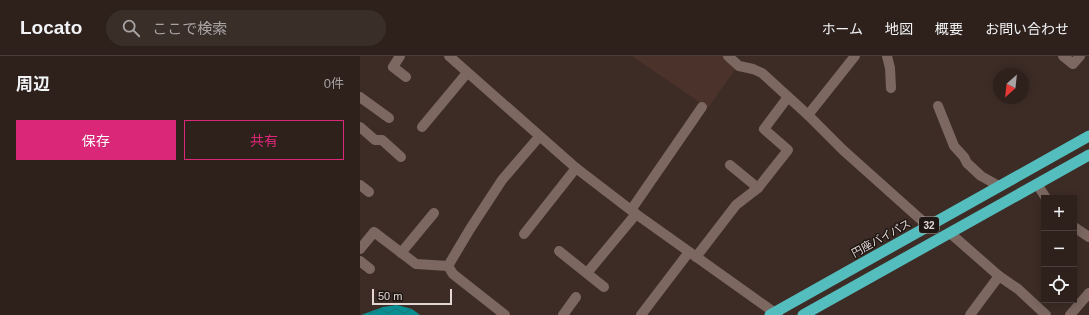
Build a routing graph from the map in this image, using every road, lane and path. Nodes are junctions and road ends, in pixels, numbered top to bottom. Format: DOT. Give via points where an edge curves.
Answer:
graph roads {
  1 [pos="400,56"];
  2 [pos="449,56"];
  3 [pos="728,56"];
  4 [pos="855,56"];
  5 [pos="887,56"];
  6 [pos="1063,56"];
  7 [pos="1080,56"];
  8 [pos="467,73"];
  9 [pos="406,77"];
  10 [pos="891,88"];
  11 [pos="360,97"];
  12 [pos="788,97"];
  13 [pos="938,106"];
  14 [pos="702,107"];
  15 [pos="808,115"];
  16 [pos="389,118"];
  17 [pos="360,127"];
  18 [pos="422,127"];
  19 [pos="1089,136"];
  20 [pos="539,137"];
  21 [pos="1089,155"];
  22 [pos="401,157"];
  23 [pos="730,165"];
  24 [pos="576,168"];
  25 [pos="1036,184"];
  26 [pos="360,185"];
  27 [pos="999,186"];
  28 [pos="758,188"];
  29 [pos="369,192"];
  30 [pos="1044,195"];
  31 [pos="633,212"];
  32 [pos="434,213"];
  33 [pos="928,226"];
  34 [pos="1077,229"];
  35 [pos="950,233"];
  36 [pos="524,234"];
  37 [pos="1089,237"];
  38 [pos="360,249"];
  39 [pos="560,251"];
  40 [pos="401,253"];
  41 [pos="693,255"];
  42 [pos="360,261"];
  43 [pos="448,266"];
  44 [pos="370,269"];
  45 [pos="587,272"];
  46 [pos="999,276"];
  47 [pos="604,287"];
  48 [pos="1089,293"];
  49 [pos="576,297"];
  50 [pos="774,314"];
  51 [pos="505,315"];
  52 [pos="563,315"];
  53 [pos="641,315"];
  54 [pos="803,315"];
  55 [pos="970,315"];
  56 [pos="1046,315"];
  57 [pos="1070,315"];
  1 -- 9 [label="street" via="393,67"];
  2 -- 8 [label="street"];
  3 -- 12 [label="street" via="739,66 762,73"];
  4 -- 15 [label="street"];
  5 -- 10 [label="street"];
  6 -- 7 [label="street" via="1073,64"];
  8 -- 18 [label="street"];
  8 -- 20 [label="street"];
  11 -- 16 [label="street"];
  12 -- 15 [label="street"];
  12 -- 28 [label="street" via="764,129 788,150"];
  13 -- 27 [label="street" via="954,146 981,176"];
  14 -- 31 [label="street"];
  15 -- 33 [label="street"];
  17 -- 22 [label="street" via="375,140 382,140"];
  19 -- 27 [label="highway, 円座バイパス / 32"];
  20 -- 24 [label="street"];
  20 -- 43 [label="street" via="502,180"];
  21 -- 25 [label="highway, 32"];
  23 -- 28 [label="street"];
  24 -- 31 [label="street"];
  24 -- 36 [label="street"];
  25 -- 30 [label="street"];
  25 -- 35 [label="highway, 32"];
  26 -- 29 [label="street"];
  27 -- 33 [label="highway, 円座バイパス / 32"];
  28 -- 41 [label="street" via="736,205"];
  31 -- 41 [label="street"];
  31 -- 45 [label="street"];
  32 -- 40 [label="street"];
  33 -- 50 [label="highway, 円座バイパス / 32"];
  34 -- 37 [label="street"];
  35 -- 46 [label="street"];
  35 -- 54 [label="highway, 32"];
  38 -- 40 [label="street" via="374,232"];
  39 -- 45 [label="street"];
  40 -- 43 [label="street" via="416,264"];
  41 -- 50 [label="street"];
  41 -- 53 [label="street"];
  42 -- 44 [label="street"];
  43 -- 51 [label="street" via="452,274"];
  45 -- 47 [label="street"];
  46 -- 55 [label="street"];
  46 -- 56 [label="street" via="1018,289"];
  48 -- 57 [label="street"];
  49 -- 52 [label="street"];
}
